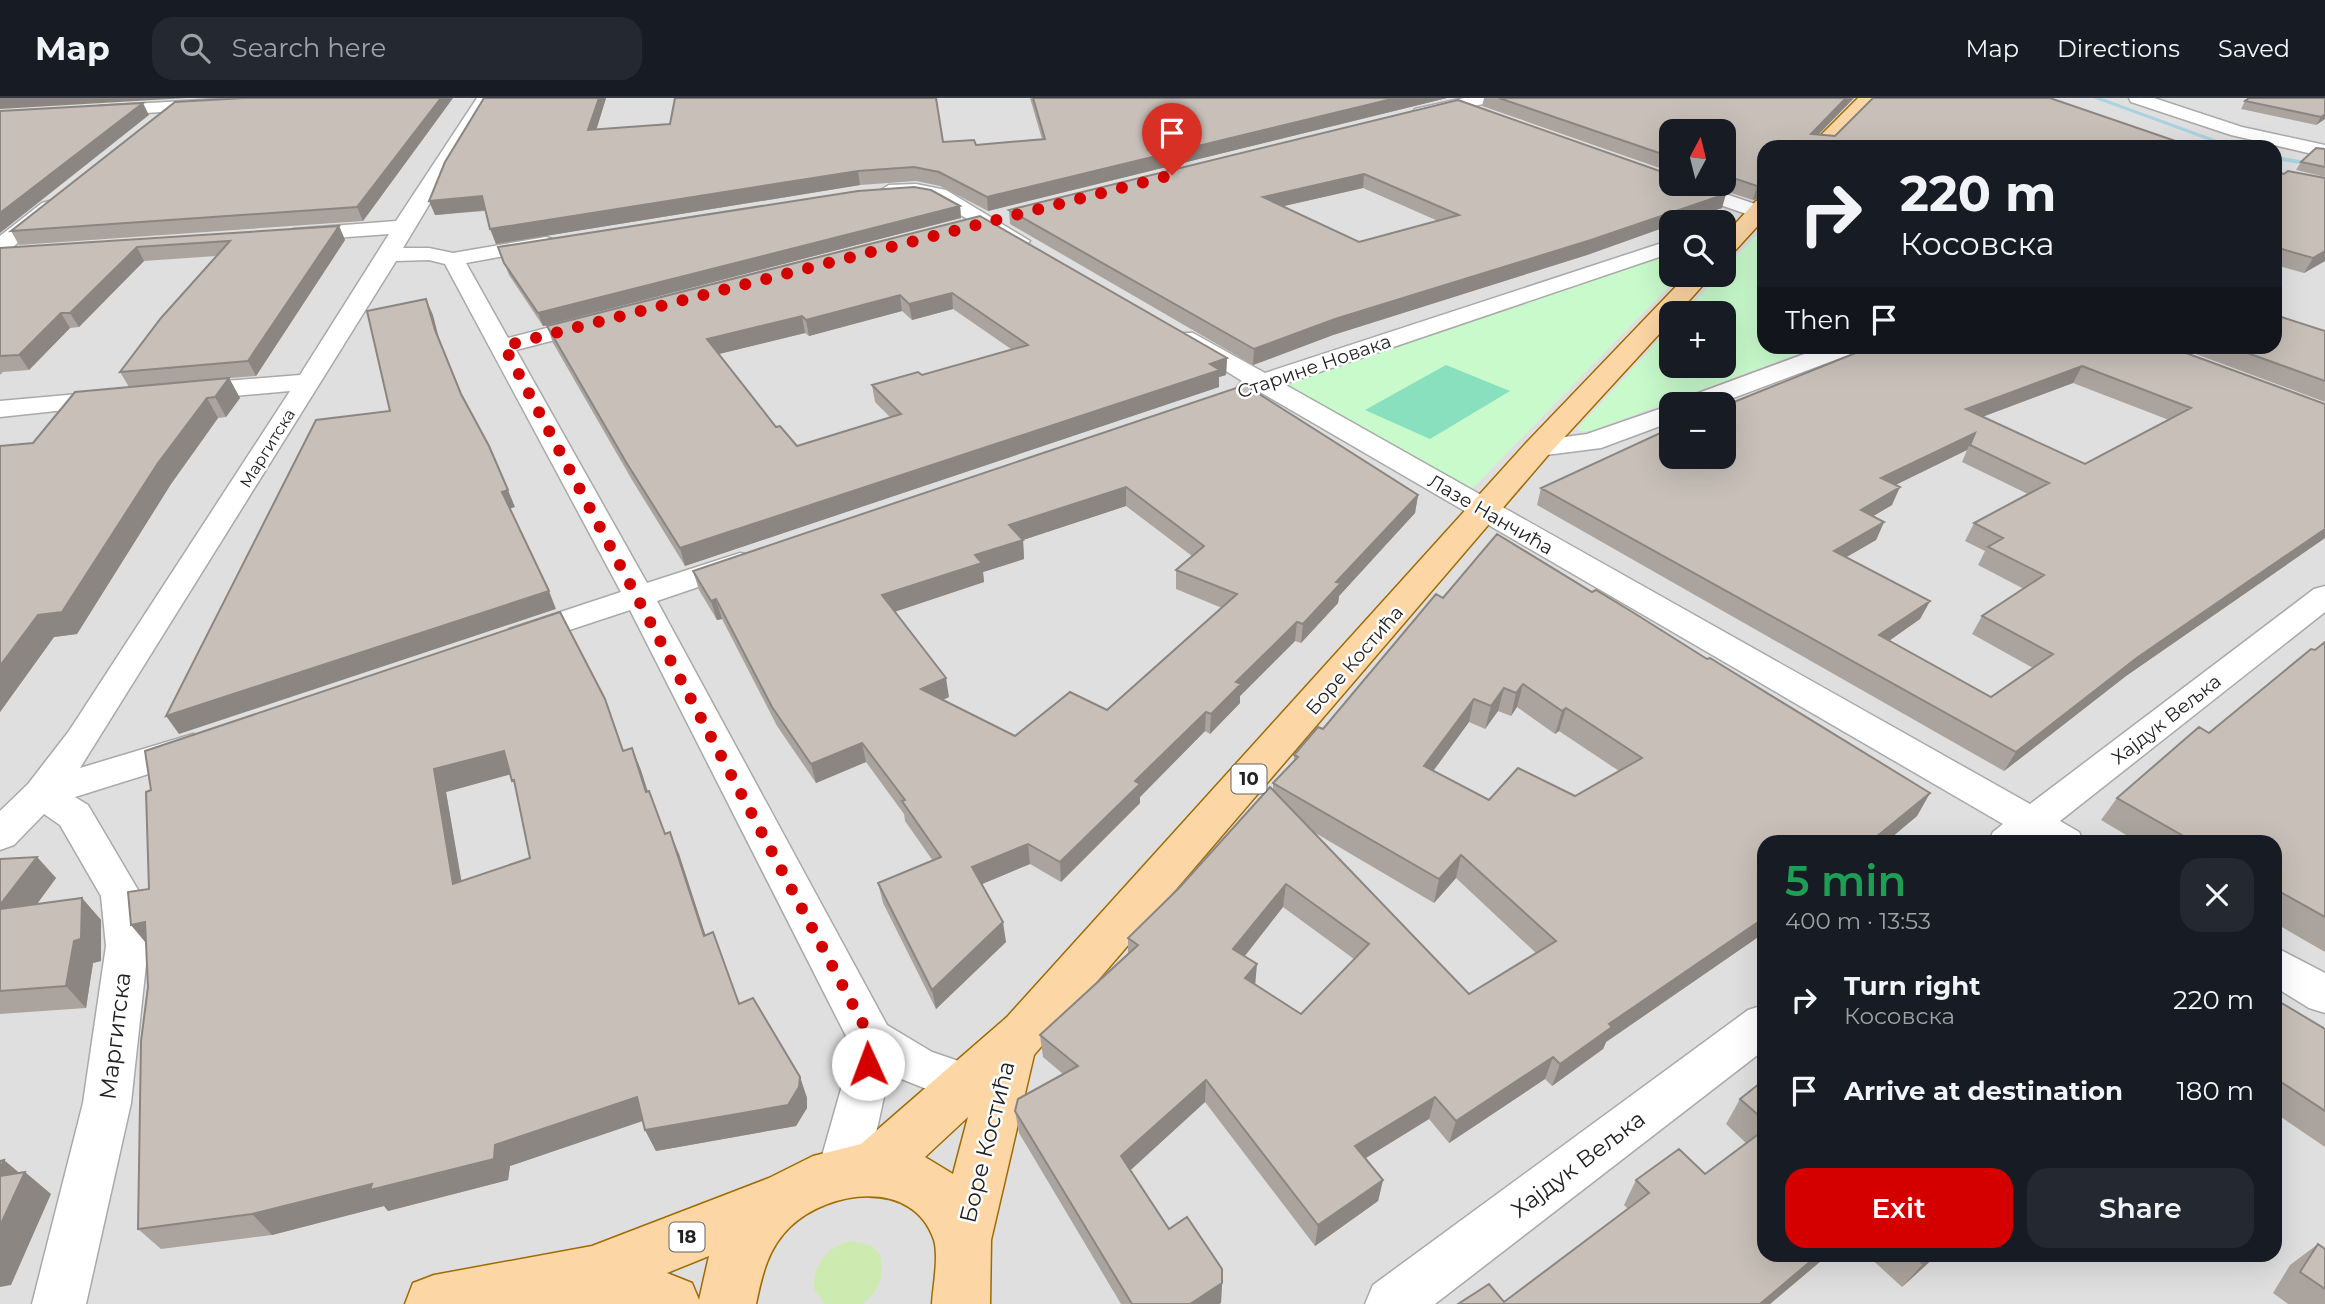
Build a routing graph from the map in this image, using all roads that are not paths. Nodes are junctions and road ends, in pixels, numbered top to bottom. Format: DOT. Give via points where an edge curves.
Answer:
graph roads {
  1 [pos="485,98"];
  2 [pos="1437,98"];
  3 [pos="1486,98"];
  4 [pos="1868,98"];
  5 [pos="2137,98"];
  6 [pos="180,102"];
  7 [pos="242,102"];
  8 [pos="1457,105"];
  9 [pos="80,112"];
  10 [pos="1495,118"];
  11 [pos="1398,119"];
  12 [pos="153,124"];
  13 [pos="1826,140"];
  14 [pos="2276,140"];
  15 [pos="2282,141"];
  16 [pos="2325,151"];
  17 [pos="873,193"];
  18 [pos="65,194"];
  19 [pos="1715,196"];
  20 [pos="1757,209"];
  21 [pos="1012,215"];
  22 [pos="1757,215"];
  23 [pos="985,221"];
  24 [pos="403,227"];
  25 [pos="959,228"];
  26 [pos="1736,233"];
  27 [pos="277,236"];
  28 [pos="561,240"];
  29 [pos="0,246"];
  30 [pos="1659,250"];
  31 [pos="28,253"];
  32 [pos="0,255"];
  33 [pos="389,255"];
  34 [pos="1045,257"];
  35 [pos="453,259"];
  36 [pos="1689,287"];
  37 [pos="611,318"];
  38 [pos="1166,327"];
  39 [pos="504,346"];
  40 [pos="1828,354"];
  41 [pos="309,382"];
  42 [pos="1262,383"];
  43 [pos="1726,392"];
  44 [pos="161,395"];
  45 [pos="135,397"];
  46 [pos="1222,397"];
  47 [pos="0,409"];
  48 [pos="1659,416"];
  49 [pos="1538,448"];
  50 [pos="1486,511"];
  51 [pos="758,555"];
  52 [pos="639,596"];
  53 [pos="2325,596"];
  54 [pos="494,645"];
  55 [pos="217,739"];
  56 [pos="41,794"];
  57 [pos="2020,832"];
  58 [pos="0,835"];
  59 [pos="2282,969"];
  60 [pos="2325,995"];
  61 [pos="1757,1029"];
  62 [pos="871,1039"];
  63 [pos="1010,1047"];
  64 [pos="969,1085"];
  65 [pos="859,1168"];
  66 [pos="782,1199"];
  67 [pos="964,1238"];
  68 [pos="592,1275"];
  69 [pos="59,1304"];
  70 [pos="434,1304"];
  71 [pos="671,1304"];
  72 [pos="727,1304"];
  73 [pos="961,1304"];
  74 [pos="1392,1304"];
  1 -- 24 [label="street, Маргитска"];
  2 -- 8 [label="street"];
  3 -- 8 [label="street"];
  4 -- 13 [label="main road"];
  5 -- 14 [label="street"];
  6 -- 7 [label="street"];
  6 -- 9 [label="street"];
  6 -- 12 [label="street"];
  8 -- 10 [label="street"];
  8 -- 11 [label="street"];
  15 -- 16 [label="street"];
  17 -- 23 [label="street" via="916,190 939,194"];
  18 -- 29 [label="street"];
  19 -- 20 [label="street"];
  21 -- 23 [label="street"];
  22 -- 26 [label="main road"];
  23 -- 25 [label="street"];
  23 -- 34 [label="street"];
  24 -- 27 [label="street"];
  24 -- 33 [label="street, Маргитска"];
  28 -- 35 [label="street"];
  30 -- 42 [label="street, Старине Новака"];
  31 -- 32 [label="street"];
  33 -- 35 [label="street"];
  33 -- 41 [label="street, Маргитска"];
  35 -- 39 [label="street"];
  36 -- 49 [label="main road, Боре Костића / 10"];
  37 -- 39 [label="street"];
  38 -- 42 [label="street, Лазе Нанчића"];
  39 -- 52 [label="street"];
  40 -- 43 [label="street"];
  41 -- 44 [label="street"];
  41 -- 56 [label="street, Маргитска" via="82,740"];
  42 -- 46 [label="street, Старине Новака"];
  42 -- 50 [label="street, Лазе Нанчића"];
  45 -- 47 [label="street"];
  48 -- 49 [label="street" via="1591,442"];
  49 -- 50 [label="main road, Боре Костића / 10"];
  50 -- 57 [label="street, Лазе Нанчића"];
  50 -- 63 [label="main road, Боре Костића / 10"];
  51 -- 52 [label="street"];
  52 -- 54 [label="street"];
  52 -- 62 [label="street"];
  53 -- 57 [label="street, Хајдук Вељка"];
  55 -- 56 [label="street"];
  56 -- 58 [label="street, Маргитска"];
  56 -- 69 [label="street, Маргитска" via="74,815 97,852 121,895 126,934 107,1103"];
  59 -- 60 [label="street"];
  61 -- 74 [label="street, Хајдук Вељка"];
  62 -- 64 [label="street" via="917,1067"];
  62 -- 65 [label="street"];
  63 -- 64 [label="main road, Боре Костића / 10"];
  63 -- 67 [label="main road, Боре Костића / 10"];
  64 -- 65 [label="main road, Боре Костића / 10"];
  65 -- 66 [label="main road" via="811,1180"];
  65 -- 67 [label="main road" via="905,1174 931,1188 951,1209"];
  66 -- 68 [label="main road, 18"];
  66 -- 72 [label="main road" via="757,1224 738,1254 727,1287"];
  67 -- 73 [label="main road" via="967,1269"];
  68 -- 70 [label="main road, 18"];
  68 -- 71 [label="main road"];
}
